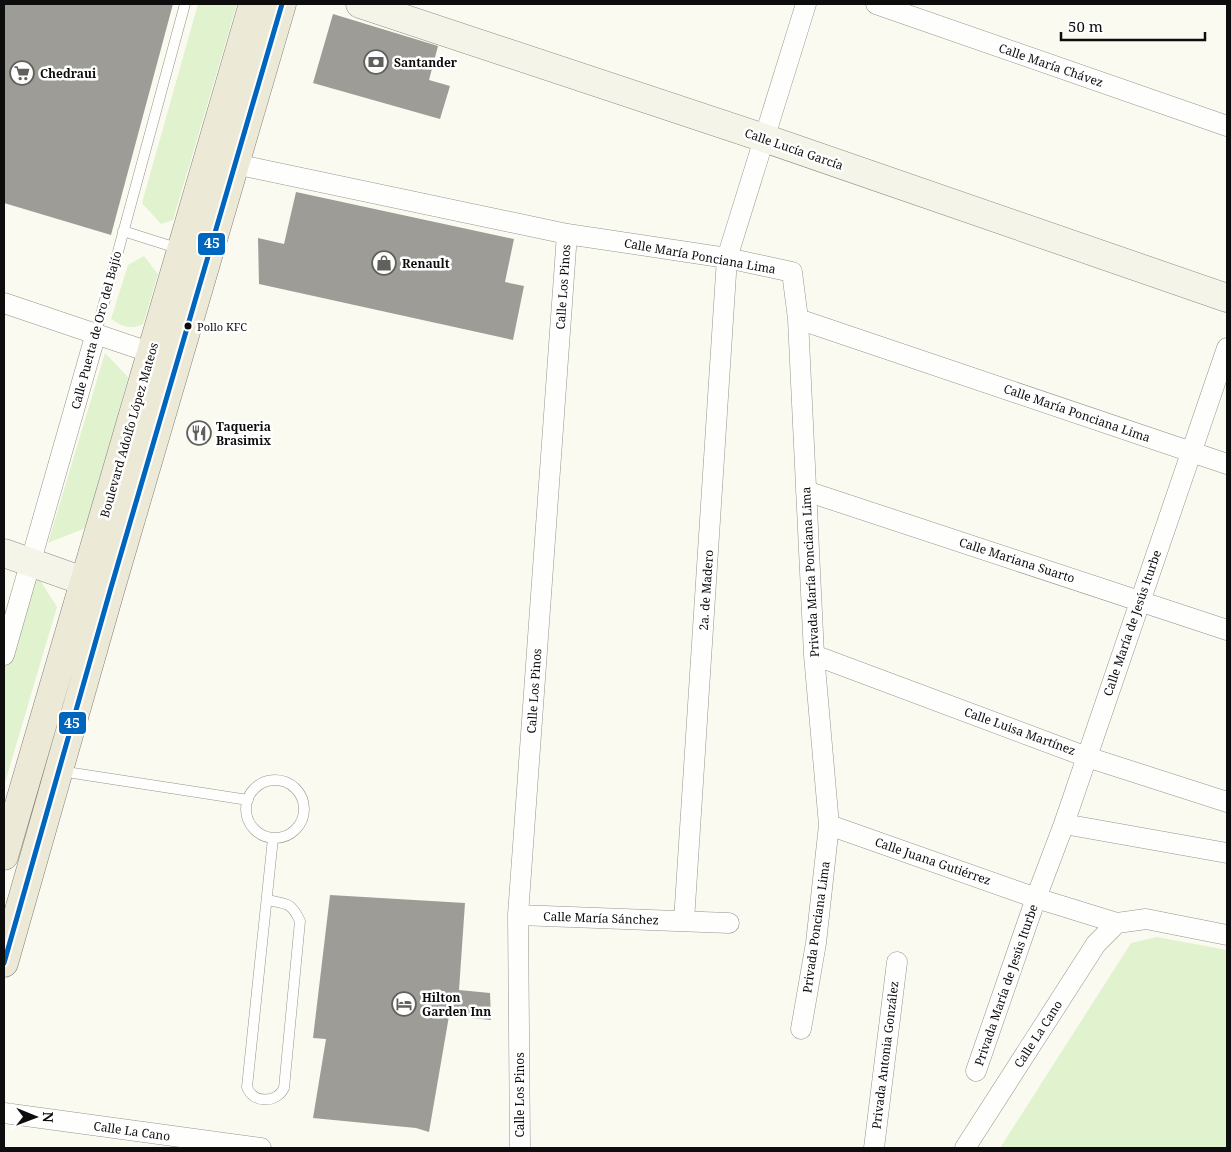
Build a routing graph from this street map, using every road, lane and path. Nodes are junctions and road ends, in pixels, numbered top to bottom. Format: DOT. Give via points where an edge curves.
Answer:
graph roads {
  1 [pos="185,4"];
  2 [pos="254,4"];
  3 [pos="282,4"];
  4 [pos="360,4"];
  5 [pos="806,4"];
  6 [pos="876,4"];
  7 [pos="1227,126"];
  8 [pos="764,138"];
  9 [pos="235,164"];
  10 [pos="123,231"];
  11 [pos="566,234"];
  12 [pos="182,249"];
  13 [pos="727,258"];
  14 [pos="1227,298"];
  15 [pos="4,303"];
  16 [pos="798,319"];
  17 [pos="96,334"];
  18 [pos="1227,348"];
  19 [pos="152,353"];
  20 [pos="1191,452"];
  21 [pos="1227,464"];
  22 [pos="806,491"];
  23 [pos="4,553"];
  24 [pos="31,563"];
  25 [pos="85,581"];
  26 [pos="110,591"];
  27 [pos="1139,601"];
  28 [pos="1227,630"];
  29 [pos="814,655"];
  30 [pos="4,656"];
  31 [pos="1087,757"];
  32 [pos="59,771"];
  33 [pos="248,800"];
  34 [pos="1227,802"];
  35 [pos="1064,824"];
  36 [pos="829,825"];
  37 [pos="273,838"];
  38 [pos="1227,853"];
  39 [pos="4,856"];
  40 [pos="1036,898"];
  41 [pos="267,900"];
  42 [pos="518,915"];
  43 [pos="684,921"];
  44 [pos="729,923"];
  45 [pos="1117,923"];
  46 [pos="1227,935"];
  47 [pos="897,962"];
  48 [pos="4,963"];
  49 [pos="801,1029"];
  50 [pos="976,1071"];
  51 [pos="4,1113"];
  52 [pos="261,1148"];
  53 [pos="520,1148"];
  54 [pos="874,1148"];
  55 [pos="965,1148"];
  1 -- 10 [label="lane, Calle Puerta de Oro del Bajío"];
  2 -- 12 [label="main road, Boulevard Adolfo López Mateos"];
  3 -- 9 [label="main road"];
  4 -- 8 [label="street, Calle Lucía García"];
  5 -- 8 [label="street, 2a. de Madero"];
  6 -- 7 [label="street, Calle María Chávez"];
  8 -- 13 [label="street, 2a. de Madero"];
  8 -- 14 [label="street, Calle Lucía García"];
  9 -- 11 [label="street, Calle María Ponciana Lima"];
  9 -- 26 [label="main road"];
  10 -- 12 [label="lane"];
  10 -- 17 [label="lane, Calle Puerta de Oro del Bajío"];
  11 -- 13 [label="street, Calle María Ponciana Lima"];
  11 -- 42 [label="street, Calle Los Pinos"];
  12 -- 19 [label="main road, Boulevard Adolfo López Mateos"];
  13 -- 16 [label="street, Calle María Ponciana Lima" via="792,272"];
  13 -- 43 [label="street, 2a. de Madero"];
  15 -- 17 [label="street"];
  16 -- 20 [label="street, Calle María Ponciana Lima"];
  16 -- 22 [label="street, Privada María Ponciana Lima"];
  17 -- 19 [label="street"];
  17 -- 24 [label="street, Calle Puerta de Oro del Bajío"];
  18 -- 20 [label="street, Calle María de Jesús Iturbe"];
  19 -- 25 [label="main road, Boulevard Adolfo López Mateos"];
  20 -- 21 [label="street, Calle María Ponciana Lima"];
  20 -- 27 [label="street, Calle María de Jesús Iturbe"];
  22 -- 27 [label="street, Calle Mariana Suarto"];
  22 -- 29 [label="street, Privada María Ponciana Lima"];
  23 -- 24 [label="street"];
  24 -- 25 [label="street"];
  24 -- 30 [label="street, Calle Puerta de Oro del Bajío"];
  25 -- 26 [label="street"];
  25 -- 39 [label="main road, Boulevard Adolfo López Mateos"];
  26 -- 32 [label="main road"];
  27 -- 28 [label="street, Calle Mariana Suarto"];
  27 -- 31 [label="street, Calle María de Jesús Iturbe"];
  29 -- 31 [label="street, Calle Luisa Martínez"];
  29 -- 36 [label="street, Privada María Ponciana Lima"];
  31 -- 34 [label="street, Calle Luisa Martínez"];
  31 -- 35 [label="street, Calle María de Jesús Iturbe"];
  32 -- 33 [label="lane"];
  32 -- 48 [label="main road"];
  33 -- 37 [label="lane" via="249,821 259,832"];
  33 -- 37 [label="lane" via="259,785 278,780 296,788 302,796 303,816 298,827 290,834"];
  35 -- 38 [label="street"];
  35 -- 40 [label="street, Calle María de Jesús Iturbe"];
  36 -- 40 [label="street, Calle Juana Gutiérrez"];
  36 -- 49 [label="street, Privada Ponciana Lima" via="816,943"];
  37 -- 41 [label="lane"];
  40 -- 45 [label="street, Calle Juana Gutiérrez"];
  40 -- 50 [label="street, Privada María de Jesús Iturbe"];
  41 -- 41 [label="lane" via="247,1087 252,1096 272,1099 278,1097 284,1088 300,921 289,904"];
  42 -- 43 [label="street, Calle María Sánchez"];
  42 -- 53 [label="street, Calle Los Pinos"];
  43 -- 44 [label="street, Calle María Sánchez"];
  45 -- 46 [label="street" via="1146,920"];
  45 -- 55 [label="street, Calle La Cano" via="1096,944"];
  47 -- 54 [label="street, Privada Antonia González"];
  51 -- 52 [label="street, Calle La Cano"];
}
